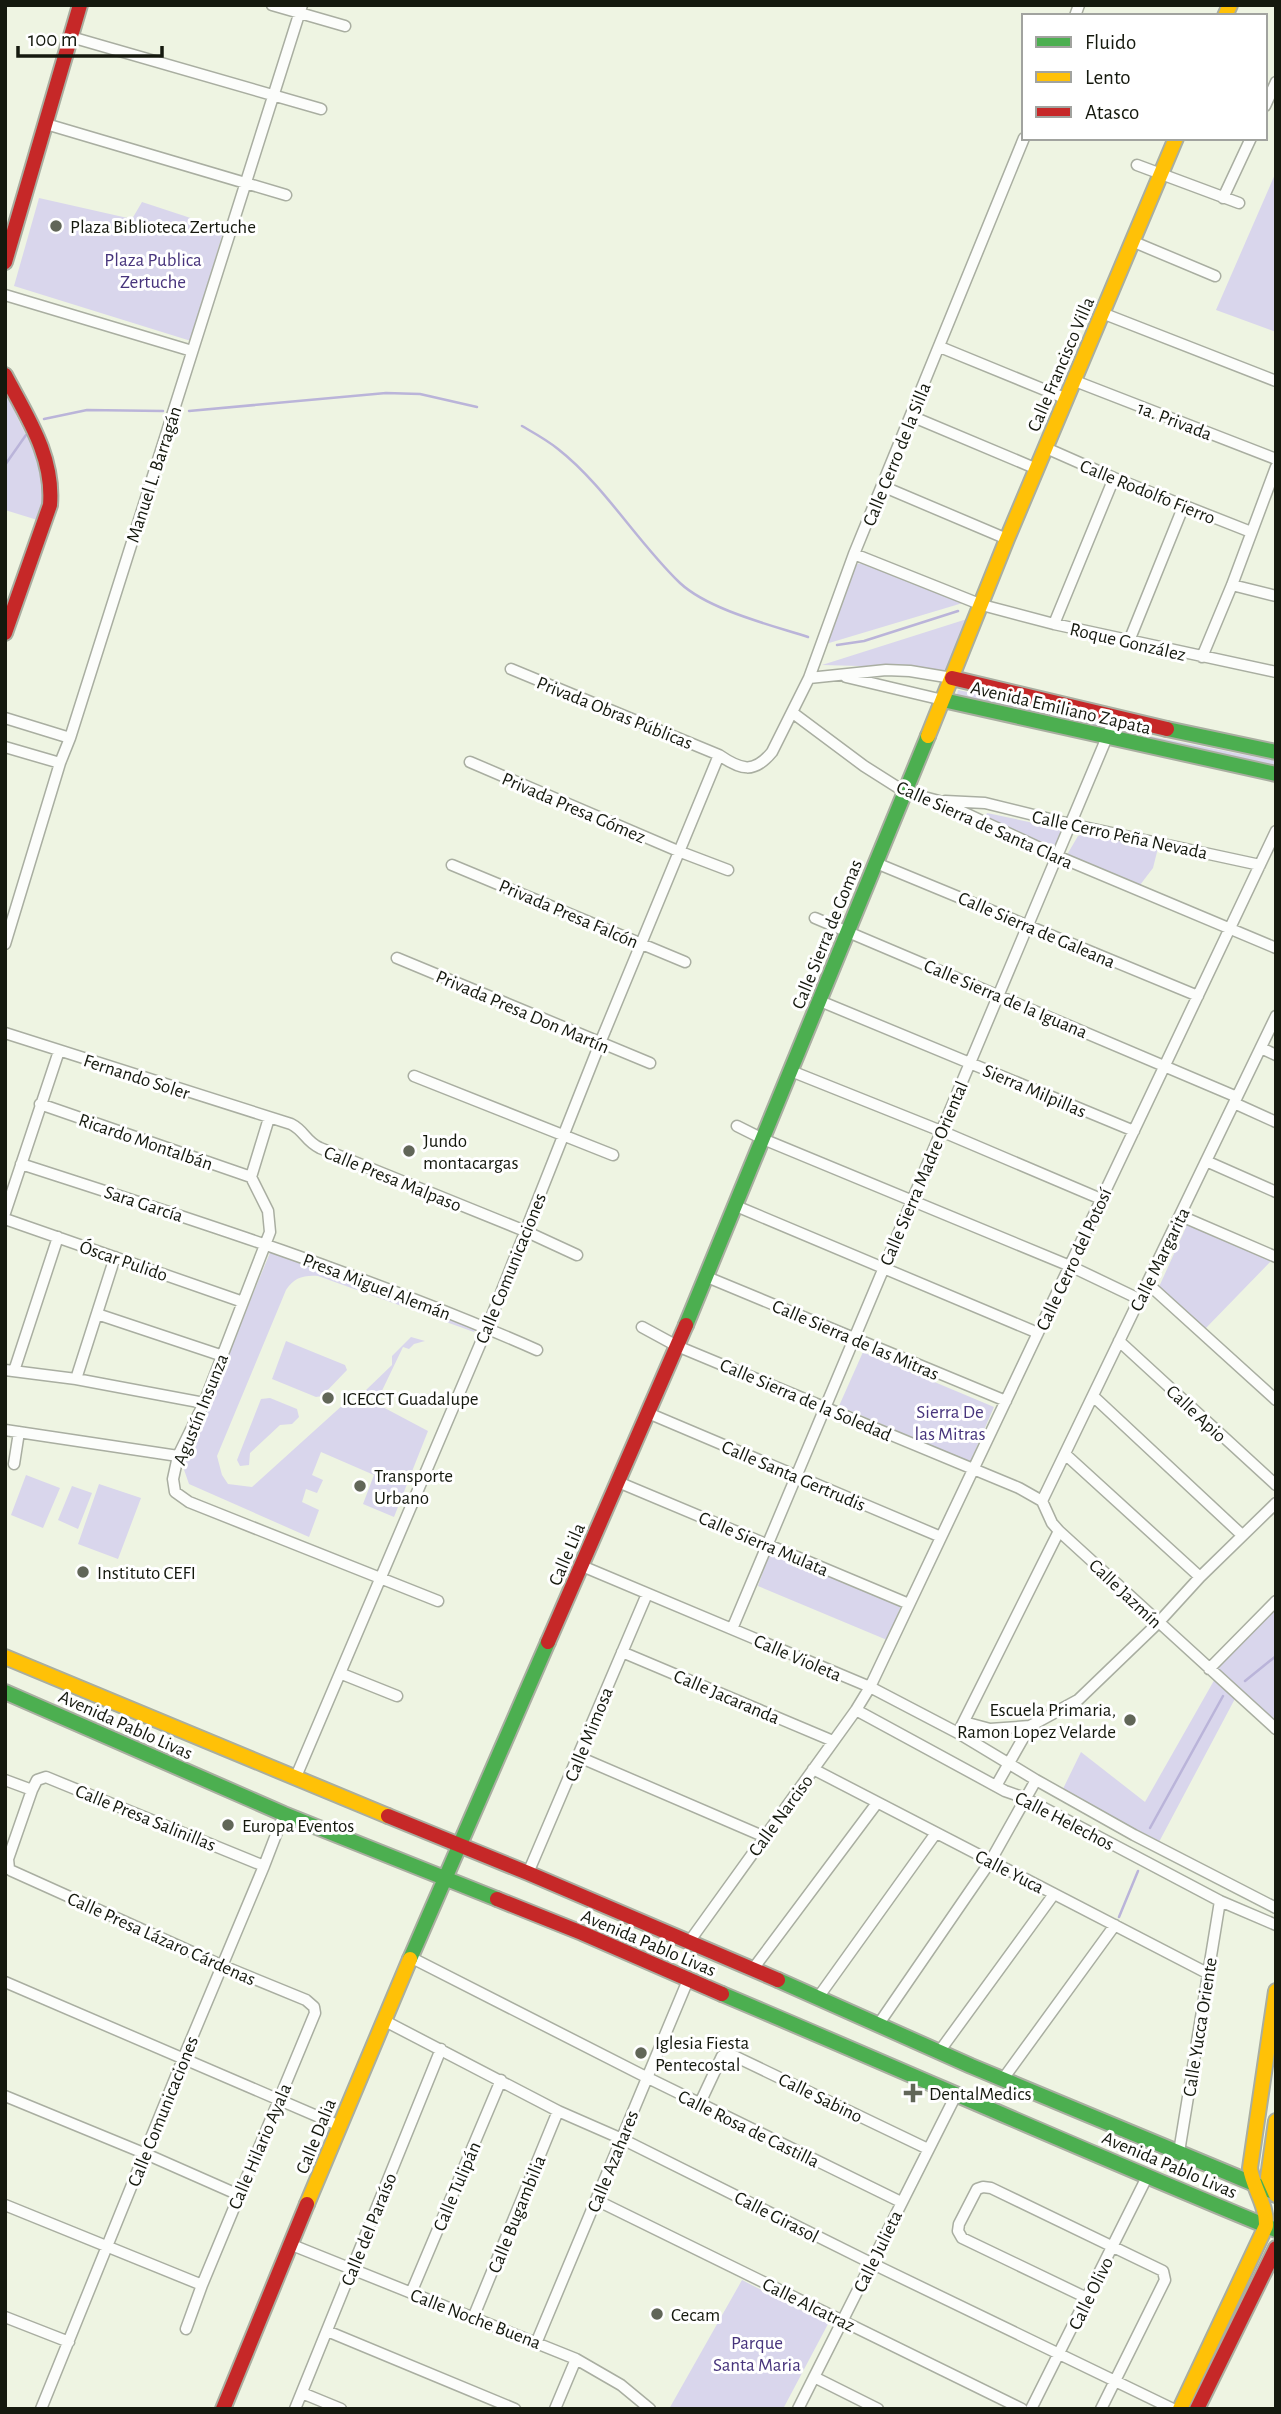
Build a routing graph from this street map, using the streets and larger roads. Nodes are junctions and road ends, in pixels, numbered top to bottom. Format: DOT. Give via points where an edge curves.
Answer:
graph roads {
  1 [pos="80,5"];
  2 [pos="272,5"];
  3 [pos="301,9"];
  4 [pos="345,26"];
  5 [pos="71,37"];
  6 [pos="1276,82"];
  7 [pos="273,96"];
  8 [pos="1267,102"];
  9 [pos="321,110"];
  10 [pos="47,124"];
  11 [pos="1023,140"];
  12 [pos="1174,140"];
  13 [pos="1250,140"];
  14 [pos="1137,165"];
  15 [pos="1161,175"];
  16 [pos="245,184"];
  17 [pos="286,195"];
  18 [pos="1223,198"];
  19 [pos="1239,203"];
  20 [pos="1134,242"];
  21 [pos="5,262"];
  22 [pos="1215,276"];
  23 [pos="5,295"];
  24 [pos="1102,313"];
  25 [pos="940,347"];
  26 [pos="192,351"];
  27 [pos="5,375"];
  28 [pos="1075,381"];
  29 [pos="1276,381"];
  30 [pos="1067,399"];
  31 [pos="911,416"];
  32 [pos="1046,448"];
  33 [pos="1276,459"];
  34 [pos="1276,467"];
  35 [pos="1037,469"];
  36 [pos="1114,478"];
  37 [pos="882,486"];
  38 [pos="1184,505"];
  39 [pos="1251,532"];
  40 [pos="1007,539"];
  41 [pos="854,554"];
  42 [pos="1232,585"];
  43 [pos="1276,596"];
  44 [pos="982,606"];
  45 [pos="1054,624"];
  46 [pos="6,630"];
  47 [pos="1129,641"];
  48 [pos="1202,657"];
  49 [pos="511,669"];
  50 [pos="1276,672"];
  51 [pos="838,675"];
  52 [pos="809,678"];
  53 [pos="952,678"];
  54 [pos="943,700"];
  55 [pos="793,713"];
  56 [pos="5,718"];
  57 [pos="1115,718"];
  58 [pos="70,738"];
  59 [pos="1107,738"];
  60 [pos="5,747"];
  61 [pos="1276,752"];
  62 [pos="719,755"];
  63 [pos="470,762"];
  64 [pos="60,763"];
  65 [pos="761,765"];
  66 [pos="1276,774"];
  67 [pos="905,792"];
  68 [pos="939,801"];
  69 [pos="1070,824"];
  70 [pos="1276,831"];
  71 [pos="678,851"];
  72 [pos="1057,856"];
  73 [pos="876,863"];
  74 [pos="1260,864"];
  75 [pos="452,865"];
  76 [pos="728,870"];
  77 [pos="815,918"];
  78 [pos="1028,924"];
  79 [pos="1230,928"];
  80 [pos="848,932"];
  81 [pos="5,944"];
  82 [pos="641,944"];
  83 [pos="1276,948"];
  84 [pos="397,958"];
  85 [pos="685,961"];
  86 [pos="998,995"];
  87 [pos="1198,996"];
  88 [pos="820,1001"];
  89 [pos="1276,1016"];
  90 [pos="5,1033"];
  91 [pos="600,1043"];
  92 [pos="1261,1048"];
  93 [pos="59,1051"];
  94 [pos="1276,1055"];
  95 [pos="970,1062"];
  96 [pos="650,1063"];
  97 [pos="1165,1065"];
  98 [pos="791,1071"];
  99 [pos="414,1076"];
  100 [pos="1236,1100"];
  101 [pos="40,1104"];
  102 [pos="269,1118"];
  103 [pos="1276,1122"];
  104 [pos="737,1126"];
  105 [pos="941,1130"];
  106 [pos="1134,1131"];
  107 [pos="563,1136"];
  108 [pos="763,1139"];
  109 [pos="613,1155"];
  110 [pos="1206,1161"];
  111 [pos="21,1164"];
  112 [pos="251,1177"];
  113 [pos="1276,1192"];
  114 [pos="912,1199"];
  115 [pos="1101,1199"];
  116 [pos="736,1206"];
  117 [pos="5,1213"];
  118 [pos="1181,1216"];
  119 [pos="5,1219"];
  120 [pos="525,1231"];
  121 [pos="58,1237"];
  122 [pos="267,1243"];
  123 [pos="577,1255"];
  124 [pos="115,1257"];
  125 [pos="1276,1257"];
  126 [pos="1070,1266"];
  127 [pos="883,1268"];
  128 [pos="707,1277"];
  129 [pos="1147,1283"];
  130 [pos="1139,1299"];
  131 [pos="243,1302"];
  132 [pos="97,1314"];
  133 [pos="642,1327"];
  134 [pos="487,1328"];
  135 [pos="1038,1333"];
  136 [pos="854,1338"];
  137 [pos="1119,1341"];
  138 [pos="677,1346"];
  139 [pos="537,1350"];
  140 [pos="223,1356"];
  141 [pos="10,1370"];
  142 [pos="76,1379"];
  143 [pos="1093,1396"];
  144 [pos="1276,1400"];
  145 [pos="1006,1401"];
  146 [pos="204,1403"];
  147 [pos="825,1407"];
  148 [pos="648,1413"];
  149 [pos="5,1430"];
  150 [pos="19,1432"];
  151 [pos="1065,1454"];
  152 [pos="178,1456"];
  153 [pos="14,1464"];
  154 [pos="973,1469"];
  155 [pos="796,1477"];
  156 [pos="618,1482"];
  157 [pos="1276,1485"];
  158 [pos="1042,1501"];
  159 [pos="1276,1503"];
  160 [pos="1059,1531"];
  161 [pos="1242,1535"];
  162 [pos="941,1536"];
  163 [pos="767,1544"];
  164 [pos="582,1566"];
  165 [pos="1199,1577"];
  166 [pos="381,1578"];
  167 [pos="647,1594"];
  168 [pos="438,1601"];
  169 [pos="1276,1601"];
  170 [pos="909,1604"];
  171 [pos="1158,1623"];
  172 [pos="732,1629"];
  173 [pos="622,1652"];
  174 [pos="5,1657"];
  175 [pos="1209,1669"];
  176 [pos="342,1674"];
  177 [pos="870,1687"];
  178 [pos="5,1692"];
  179 [pos="397,1696"];
  180 [pos="856,1710"];
  181 [pos="964,1722"];
  182 [pos="1030,1726"];
  183 [pos="1276,1729"];
  184 [pos="958,1733"];
  185 [pos="833,1741"];
  186 [pos="579,1757"];
  187 [pos="1007,1763"];
  188 [pos="814,1769"];
  189 [pos="295,1779"];
  190 [pos="5,1780"];
  191 [pos="1036,1780"];
  192 [pos="996,1786"];
  193 [pos="32,1790"];
  194 [pos="1025,1798"];
  195 [pos="877,1803"];
  196 [pos="284,1814"];
  197 [pos="936,1833"];
  198 [pos="765,1837"];
  199 [pos="460,1847"];
  200 [pos="7,1862"];
  201 [pos="990,1862"];
  202 [pos="264,1866"];
  203 [pos="528,1873"];
  204 [pos="446,1879"];
  205 [pos="1054,1894"];
  206 [pos="1220,1901"];
  207 [pos="1276,1908"];
  208 [pos="1115,1925"];
  209 [pos="1276,1925"];
  210 [pos="689,1942"];
  211 [pos="410,1957"];
  212 [pos="223,1966"];
  213 [pos="753,1969"];
  214 [pos="1207,1973"];
  215 [pos="688,1980"];
  216 [pos="5,1982"];
  217 [pos="1276,1991"];
  218 [pos="817,1999"];
  219 [pos="314,2007"];
  220 [pos="383,2020"];
  221 [pos="878,2025"];
  222 [pos="441,2049"];
  223 [pos="939,2052"];
  224 [pos="183,2059"];
  225 [pos="646,2077"];
  226 [pos="1003,2079"];
  227 [pos="500,2080"];
  228 [pos="957,2094"];
  229 [pos="5,2096"];
  230 [pos="278,2101"];
  231 [pos="700,2103"];
  232 [pos="558,2111"];
  233 [pos="1276,2122"];
  234 [pos="340,2126"];
  235 [pos="622,2138"];
  236 [pos="928,2149"];
  237 [pos="1179,2152"];
  238 [pos="146,2154"];
  239 [pos="1147,2177"];
  240 [pos="1252,2185"];
  241 [pos="1275,2194"];
  242 [pos="239,2195"];
  243 [pos="596,2200"];
  244 [pos="901,2202"];
  245 [pos="5,2205"];
  246 [pos="1271,2228"];
  247 [pos="292,2245"];
  248 [pos="1113,2245"];
  249 [pos="106,2247"];
  250 [pos="1276,2248"];
  251 [pos="871,2263"];
  252 [pos="352,2269"];
  253 [pos="202,2285"];
  254 [pos="411,2293"];
  255 [pos="1087,2298"];
  256 [pos="5,2317"];
  257 [pos="473,2318"];
  258 [pos="842,2321"];
  259 [pos="186,2329"];
  260 [pos="327,2331"];
  261 [pos="537,2341"];
  262 [pos="69,2342"];
  263 [pos="1060,2353"];
  264 [pos="576,2359"];
  265 [pos="814,2377"];
  266 [pos="1116,2379"];
  267 [pos="302,2393"];
  268 [pos="41,2409"];
  269 [pos="222,2409"];
  270 [pos="295,2409"];
  271 [pos="341,2409"];
  272 [pos="515,2409"];
  273 [pos="555,2409"];
  274 [pos="650,2409"];
  275 [pos="798,2409"];
  276 [pos="878,2409"];
  277 [pos="1022,2409"];
  278 [pos="1031,2409"];
  279 [pos="1101,2409"];
  280 [pos="1174,2409"];
  281 [pos="1180,2409"];
  282 [pos="1197,2409"];
  1 -- 5 [label="street"];
  2 -- 3 [label="street"];
  3 -- 4 [label="street"];
  3 -- 7 [label="street, Manuel L. Barragán"];
  5 -- 7 [label="street"];
  5 -- 10 [label="street"];
  6 -- 8 [label="street"];
  7 -- 9 [label="street"];
  7 -- 16 [label="street, Manuel L. Barragán"];
  10 -- 16 [label="street"];
  10 -- 21 [label="street"];
  11 -- 25 [label="street, Calle Cerro de la Silla"];
  12 -- 15 [label="street, Calle Francisco Villa"];
  13 -- 18 [label="street"];
  14 -- 15 [label="street"];
  15 -- 18 [label="street"];
  15 -- 20 [label="street, Calle Francisco Villa"];
  16 -- 17 [label="street"];
  16 -- 26 [label="street, Manuel L. Barragán"];
  18 -- 19 [label="street"];
  20 -- 22 [label="street"];
  20 -- 24 [label="street, Calle Francisco Villa"];
  23 -- 26 [label="street"];
  24 -- 28 [label="street, Calle Francisco Villa"];
  24 -- 29 [label="street"];
  25 -- 30 [label="street"];
  25 -- 31 [label="street, Calle Cerro de la Silla"];
  26 -- 58 [label="street, Manuel L. Barragán"];
  27 -- 46 [label="street" via="46,456 52,488"];
  28 -- 30 [label="street, Calle Francisco Villa"];
  28 -- 33 [label="street, 1a. Privada"];
  30 -- 32 [label="street, Calle Francisco Villa"];
  31 -- 35 [label="street"];
  31 -- 37 [label="street, Calle Cerro de la Silla"];
  32 -- 35 [label="street, Calle Francisco Villa"];
  32 -- 36 [label="street, Calle Rodolfo Fierro"];
  34 -- 39 [label="street"];
  35 -- 40 [label="street, Calle Francisco Villa"];
  36 -- 38 [label="street, Calle Rodolfo Fierro"];
  36 -- 45 [label="street"];
  37 -- 40 [label="street"];
  37 -- 41 [label="street, Calle Cerro de la Silla"];
  38 -- 39 [label="street, Calle Rodolfo Fierro"];
  38 -- 47 [label="street"];
  39 -- 42 [label="street"];
  40 -- 44 [label="street, Calle Francisco Villa"];
  41 -- 44 [label="street, Roque González"];
  41 -- 52 [label="street, Calle Cerro de la Silla"];
  42 -- 43 [label="street"];
  42 -- 48 [label="street"];
  44 -- 45 [label="street, Roque González"];
  44 -- 53 [label="street, Calle Sierra de Gomas"];
  45 -- 47 [label="street, Roque González"];
  47 -- 48 [label="street, Roque González"];
  48 -- 50 [label="street, Roque González"];
  49 -- 62 [label="street, Privada Obras Públicas"];
  51 -- 52 [label="street, Avenida Emiliano Zapata"];
  51 -- 53 [label="street, Avenida Emiliano Zapata" via="886,670"];
  51 -- 54 [label="street, Avenida Emiliano Zapata"];
  52 -- 55 [label="street, Calle Cerro de la Silla"];
  53 -- 54 [label="street, Calle Sierra de Gomas"];
  53 -- 57 [label="street, Avenida Emiliano Zapata"];
  54 -- 59 [label="street, Avenida Emiliano Zapata"];
  54 -- 67 [label="street, Calle Sierra de Gomas"];
  55 -- 65 [label="street, Calle Cerro de la Silla"];
  55 -- 67 [label="street, Calle Sierra de Santa Clara"];
  56 -- 58 [label="street"];
  57 -- 59 [label="street, Calle Sierra Madre Oriental"];
  57 -- 61 [label="street, Avenida Emiliano Zapata"];
  58 -- 64 [label="street, Manuel L. Barragán"];
  59 -- 66 [label="street, Avenida Emiliano Zapata"];
  59 -- 69 [label="street, Calle Sierra Madre Oriental"];
  60 -- 64 [label="street"];
  62 -- 65 [label="street, Privada Obras Públicas" via="737,766"];
  62 -- 71 [label="street, Calle Comunicaciones"];
  63 -- 71 [label="street, Privada Presa Gómez"];
  64 -- 81 [label="street, Manuel L. Barragán"];
  67 -- 68 [label="street, Calle Sierra de Santa Clara"];
  67 -- 73 [label="street, Calle Sierra de Gomas"];
  68 -- 69 [label="street, Calle Cerro Peña Nevada" via="985,803"];
  68 -- 72 [label="street, Calle Sierra de Santa Clara"];
  69 -- 72 [label="street, Calle Sierra Madre Oriental"];
  69 -- 74 [label="street, Calle Cerro Peña Nevada"];
  70 -- 74 [label="street, Calle Cerro del Potosí"];
  71 -- 76 [label="street, Privada Presa Gómez"];
  71 -- 82 [label="street, Calle Comunicaciones"];
  72 -- 78 [label="street, Calle Sierra Madre Oriental"];
  72 -- 79 [label="street, Calle Sierra de Santa Clara"];
  73 -- 78 [label="street, Calle Sierra de Galeana"];
  73 -- 80 [label="street, Calle Sierra de Gomas"];
  74 -- 79 [label="street, Calle Cerro del Potosí"];
  75 -- 82 [label="street, Privada Presa Falcón"];
  77 -- 80 [label="street, Calle Sierra de la Iguana"];
  78 -- 86 [label="street, Calle Sierra Madre Oriental"];
  78 -- 87 [label="street, Calle Sierra de Galeana"];
  79 -- 83 [label="street, Calle Sierra de Santa Clara"];
  79 -- 87 [label="street, Calle Cerro del Potosí"];
  80 -- 86 [label="street, Calle Sierra de la Iguana"];
  80 -- 88 [label="street, Calle Sierra de Gomas"];
  82 -- 85 [label="street, Privada Presa Falcón"];
  82 -- 91 [label="street, Calle Comunicaciones"];
  84 -- 91 [label="street, Privada Presa Don Martín"];
  86 -- 95 [label="street, Calle Sierra Madre Oriental"];
  86 -- 97 [label="street, Calle Sierra de la Iguana"];
  87 -- 97 [label="street, Calle Cerro del Potosí"];
  88 -- 95 [label="street, Sierra Milpillas"];
  88 -- 98 [label="street, Calle Sierra de Gomas"];
  89 -- 92 [label="street, Calle Margarita"];
  90 -- 93 [label="street, Fernando Soler"];
  91 -- 96 [label="street, Privada Presa Don Martín"];
  91 -- 107 [label="street, Calle Comunicaciones"];
  92 -- 94 [label="street"];
  92 -- 100 [label="street, Calle Margarita"];
  93 -- 101 [label="street"];
  93 -- 102 [label="street, Fernando Soler"];
  95 -- 105 [label="street, Calle Sierra Madre Oriental"];
  95 -- 106 [label="street, Sierra Milpillas"];
  97 -- 100 [label="street, Calle Sierra de la Iguana"];
  97 -- 106 [label="street, Calle Cerro del Potosí"];
  98 -- 105 [label="street"];
  98 -- 108 [label="street, Calle Sierra de Gomas"];
  99 -- 107 [label="street"];
  100 -- 103 [label="street, Calle Sierra de la Iguana"];
  100 -- 110 [label="street, Calle Margarita"];
  101 -- 111 [label="street"];
  101 -- 112 [label="street, Ricardo Montalbán"];
  102 -- 112 [label="street"];
  102 -- 120 [label="street, Calle Presa Malpaso" via="297,1127 309,1143 320,1148"];
  104 -- 108 [label="street"];
  105 -- 114 [label="street, Calle Sierra Madre Oriental"];
  105 -- 115 [label="street"];
  106 -- 115 [label="street, Calle Cerro del Potosí"];
  107 -- 109 [label="street"];
  107 -- 120 [label="street, Calle Comunicaciones"];
  108 -- 114 [label="street"];
  108 -- 116 [label="street, Calle Sierra de Gomas"];
  110 -- 113 [label="street"];
  110 -- 118 [label="street, Calle Margarita"];
  111 -- 117 [label="street"];
  111 -- 122 [label="street, Sara García"];
  112 -- 122 [label="street, Agustín Insunza" via="268,1212"];
  114 -- 126 [label="street"];
  114 -- 127 [label="street, Calle Sierra Madre Oriental"];
  115 -- 126 [label="street, Calle Cerro del Potosí"];
  116 -- 127 [label="street"];
  116 -- 128 [label="street, Calle Sierra de Gomas"];
  118 -- 125 [label="street"];
  118 -- 129 [label="street, Calle Margarita"];
  119 -- 121 [label="street, Óscar Pulido"];
  120 -- 123 [label="street, Calle Presa Malpaso"];
  120 -- 134 [label="street, Calle Comunicaciones"];
  121 -- 124 [label="street, Óscar Pulido"];
  121 -- 141 [label="street"];
  122 -- 131 [label="street, Agustín Insunza"];
  122 -- 134 [label="street, Presa Miguel Alemán"];
  124 -- 131 [label="street, Óscar Pulido"];
  124 -- 132 [label="street"];
  126 -- 130 [label="street"];
  126 -- 135 [label="street, Calle Cerro del Potosí"];
  127 -- 135 [label="street"];
  127 -- 136 [label="street, Calle Sierra Madre Oriental"];
  128 -- 136 [label="street, Calle Sierra de las Mitras"];
  128 -- 138 [label="street, Calle Lila"];
  129 -- 130 [label="street, Calle Margarita"];
  129 -- 144 [label="street"];
  130 -- 137 [label="street, Calle Margarita"];
  131 -- 140 [label="street, Agustín Insunza"];
  132 -- 140 [label="street"];
  132 -- 142 [label="street"];
  133 -- 138 [label="street, Calle Sierra de la Soledad"];
  134 -- 139 [label="street, Presa Miguel Alemán"];
  134 -- 166 [label="street, Calle Comunicaciones"];
  135 -- 145 [label="street, Calle Cerro del Potosí"];
  136 -- 145 [label="street, Calle Sierra de las Mitras"];
  136 -- 147 [label="street, Calle Sierra Madre Oriental"];
  137 -- 143 [label="street, Calle Margarita"];
  137 -- 157 [label="street, Calle Apio"];
  138 -- 147 [label="street, Calle Sierra de la Soledad"];
  138 -- 148 [label="street, Calle Lila"];
  140 -- 146 [label="street, Agustín Insunza"];
  141 -- 142 [label="street"];
  142 -- 146 [label="street"];
  143 -- 151 [label="street, Calle Margarita"];
  143 -- 161 [label="street"];
  145 -- 154 [label="street, Calle Cerro del Potosí"];
  146 -- 152 [label="street, Agustín Insunza"];
  147 -- 154 [label="street, Calle Sierra de la Soledad"];
  147 -- 155 [label="street, Calle Sierra Madre Oriental"];
  148 -- 155 [label="street, Calle Santa Gertrudis"];
  148 -- 156 [label="street, Calle Lila"];
  149 -- 150 [label="street"];
  150 -- 152 [label="street"];
  150 -- 153 [label="street"];
  151 -- 158 [label="street, Calle Margarita"];
  151 -- 165 [label="street"];
  152 -- 166 [label="street, Agustín Insunza" via="173,1485 180,1497"];
  154 -- 158 [label="street"];
  154 -- 162 [label="street, Calle Cerro del Potosí"];
  155 -- 162 [label="street, Calle Santa Gertrudis"];
  155 -- 163 [label="street, Calle Sierra Madre Oriental"];
  156 -- 163 [label="street, Calle Sierra Mulata"];
  156 -- 164 [label="street, Calle Lila"];
  158 -- 160 [label="street, Calle Jazmín"];
  159 -- 161 [label="street"];
  160 -- 171 [label="street, Calle Jazmín"];
  160 -- 181 [label="street"];
  161 -- 165 [label="street"];
  162 -- 170 [label="street, Calle Cerro del Potosí"];
  163 -- 170 [label="street, Calle Sierra Mulata"];
  163 -- 172 [label="street, Calle Sierra Madre Oriental"];
  164 -- 167 [label="street, Calle Violeta"];
  164 -- 199 [label="street, Calle Lila"];
  165 -- 171 [label="street"];
  166 -- 168 [label="street, Agustín Insunza"];
  166 -- 176 [label="street, Calle Comunicaciones"];
  167 -- 172 [label="street, Calle Violeta"];
  167 -- 173 [label="street, Calle Mimosa"];
  169 -- 175 [label="street"];
  170 -- 177 [label="street, Calle Cerro del Potosí"];
  171 -- 175 [label="street, Calle Jazmín"];
  171 -- 182 [label="street" via="1078,1700"];
  172 -- 177 [label="street, Calle Violeta"];
  173 -- 185 [label="street, Calle Jacaranda"];
  173 -- 186 [label="street, Calle Mimosa"];
  174 -- 189 [label="street, Avenida Pablo Livas"];
  175 -- 183 [label="street, Calle Jazmín"];
  176 -- 179 [label="street"];
  176 -- 189 [label="street, Calle Comunicaciones"];
  177 -- 180 [label="street, Calle Narciso"];
  177 -- 184 [label="street, Calle Violeta"];
  178 -- 196 [label="street, Avenida Pablo Livas"];
  180 -- 185 [label="street, Calle Narciso"];
  180 -- 192 [label="street, Calle Helechos"];
  181 -- 182 [label="street" via="990,1729"];
  181 -- 184 [label="street"];
  182 -- 187 [label="street"];
  184 -- 187 [label="street, Calle Violeta"];
  185 -- 188 [label="street, Calle Narciso"];
  186 -- 198 [label="street"];
  186 -- 203 [label="street, Calle Mimosa"];
  187 -- 191 [label="street, Calle Violeta"];
  187 -- 192 [label="street"];
  188 -- 195 [label="street, Calle Yuca"];
  188 -- 198 [label="street, Calle Narciso"];
  189 -- 199 [label="street, Avenida Pablo Livas"];
  190 -- 193 [label="street"];
  191 -- 194 [label="street"];
  191 -- 207 [label="street, Calle Violeta"];
  192 -- 194 [label="street, Calle Helechos"];
  193 -- 200 [label="street"];
  193 -- 202 [label="street, Calle Presa Salinillas" via="37,1780 55,1780"];
  194 -- 201 [label="street"];
  194 -- 206 [label="street, Calle Helechos"];
  195 -- 197 [label="street, Calle Yuca"];
  195 -- 213 [label="street"];
  196 -- 202 [label="street, Calle Comunicaciones"];
  196 -- 204 [label="street, Avenida Pablo Livas"];
  197 -- 201 [label="street, Calle Yuca"];
  197 -- 218 [label="street"];
  198 -- 210 [label="street, Calle Narciso"];
  199 -- 203 [label="street, Avenida Pablo Livas"];
  199 -- 204 [label="street, Calle Lila"];
  200 -- 212 [label="street, Calle Presa Lázaro Cárdenas"];
  201 -- 205 [label="street, Calle Yuca"];
  201 -- 221 [label="street"];
  202 -- 212 [label="street, Calle Comunicaciones"];
  203 -- 210 [label="street, Avenida Pablo Livas"];
  204 -- 211 [label="street, Calle Dalia"];
  204 -- 215 [label="street, Avenida Pablo Livas"];
  205 -- 208 [label="street, Calle Yuca"];
  205 -- 223 [label="street"];
  206 -- 209 [label="street, Calle Helechos"];
  206 -- 214 [label="street, Calle Yucca Oriente"];
  208 -- 214 [label="street, Calle Yuca"];
  208 -- 226 [label="street"];
  210 -- 213 [label="street, Avenida Pablo Livas"];
  211 -- 220 [label="street, Calle Dalia"];
  211 -- 225 [label="street, Calle Rosa de Castilla"];
  212 -- 219 [label="street, Calle Presa Lázaro Cárdenas"];
  212 -- 224 [label="street, Calle Comunicaciones"];
  213 -- 218 [label="street, Avenida Pablo Livas"];
  214 -- 237 [label="street, Calle Yucca Oriente"];
  215 -- 225 [label="street, Calle Azahares"];
  215 -- 228 [label="street, Avenida Pablo Livas"];
  216 -- 224 [label="street"];
  217 -- 240 [label="street" via="1250,2168"];
  218 -- 221 [label="street, Avenida Pablo Livas"];
  219 -- 230 [label="street, Calle Hilario Ayala"];
  220 -- 222 [label="street, Calle Girasol"];
  220 -- 234 [label="street, Calle Dalia"];
  221 -- 223 [label="street, Avenida Pablo Livas"];
  222 -- 227 [label="street, Calle Girasol"];
  222 -- 252 [label="street, Calle del Paraíso"];
  223 -- 226 [label="street, Avenida Pablo Livas"];
  224 -- 230 [label="street"];
  224 -- 238 [label="street, Calle Comunicaciones"];
  225 -- 231 [label="street, Calle Rosa de Castilla"];
  225 -- 235 [label="street, Calle Azahares"];
  226 -- 237 [label="street, Avenida Pablo Livas"];
  227 -- 232 [label="street, Calle Girasol"];
  227 -- 254 [label="street, Calle Tulipán"];
  228 -- 236 [label="street, Calle Julieta"];
  228 -- 239 [label="street, Avenida Pablo Livas"];
  229 -- 238 [label="street"];
  230 -- 234 [label="street"];
  230 -- 242 [label="street, Calle Hilario Ayala"];
  231 -- 236 [label="street, Calle Sabino" via="722,2056 730,2054"];
  231 -- 244 [label="street, Calle Rosa de Castilla"];
  232 -- 235 [label="street, Calle Girasol"];
  232 -- 257 [label="street, Calle Bugambilia"];
  233 -- 241 [label="street" via="1268,2177"];
  234 -- 247 [label="street, Calle Dalia"];
  235 -- 243 [label="street, Calle Azahares"];
  235 -- 251 [label="street, Calle Girasol"];
  236 -- 244 [label="street, Calle Julieta"];
  237 -- 240 [label="street, Avenida Pablo Livas"];
  238 -- 242 [label="street"];
  238 -- 249 [label="street, Calle Comunicaciones"];
  239 -- 246 [label="street, Avenida Pablo Livas"];
  239 -- 248 [label="street, Calle Olivo"];
  240 -- 241 [label="street, Avenida Pablo Livas"];
  240 -- 246 [label="street"];
  242 -- 253 [label="street, Calle Hilario Ayala"];
  243 -- 258 [label="street, Calle Alcatraz"];
  243 -- 261 [label="street, Calle Azahares"];
  244 -- 251 [label="street, Calle Julieta"];
  245 -- 249 [label="street"];
  246 -- 281 [label="street"];
  247 -- 252 [label="street, Calle Noche Buena"];
  247 -- 269 [label="street, Calle Dalia"];
  248 -- 255 [label="street, Calle Olivo"];
  248 -- 255 [label="street" via="991,2188 978,2189 959,2224 962,2238"];
  248 -- 266 [label="street" via="1160,2269 1165,2280"];
  249 -- 253 [label="street"];
  249 -- 262 [label="street, Calle Comunicaciones"];
  250 -- 282 [label="street"];
  251 -- 258 [label="street, Calle Julieta"];
  251 -- 263 [label="street, Calle Girasol"];
  252 -- 254 [label="street, Calle Noche Buena"];
  252 -- 260 [label="street, Calle del Paraíso"];
  253 -- 259 [label="street, Calle Hilario Ayala"];
  254 -- 257 [label="street, Calle Noche Buena"];
  255 -- 263 [label="street, Calle Olivo"];
  256 -- 262 [label="street"];
  257 -- 261 [label="street, Calle Noche Buena"];
  258 -- 265 [label="street, Calle Julieta"];
  258 -- 277 [label="street, Calle Alcatraz"];
  260 -- 267 [label="street, Calle del Paraíso"];
  260 -- 272 [label="street"];
  261 -- 264 [label="street, Calle Noche Buena"];
  262 -- 268 [label="street, Calle Comunicaciones"];
  263 -- 266 [label="street, Calle Girasol"];
  263 -- 278 [label="street, Calle Olivo"];
  264 -- 273 [label="street"];
  264 -- 274 [label="street, Calle Noche Buena" via="621,2385"];
  265 -- 275 [label="street, Calle Julieta"];
  265 -- 276 [label="street"];
  266 -- 279 [label="street"];
  266 -- 280 [label="street, Calle Girasol"];
  267 -- 270 [label="street, Calle del Paraíso"];
  267 -- 271 [label="street"];
}
